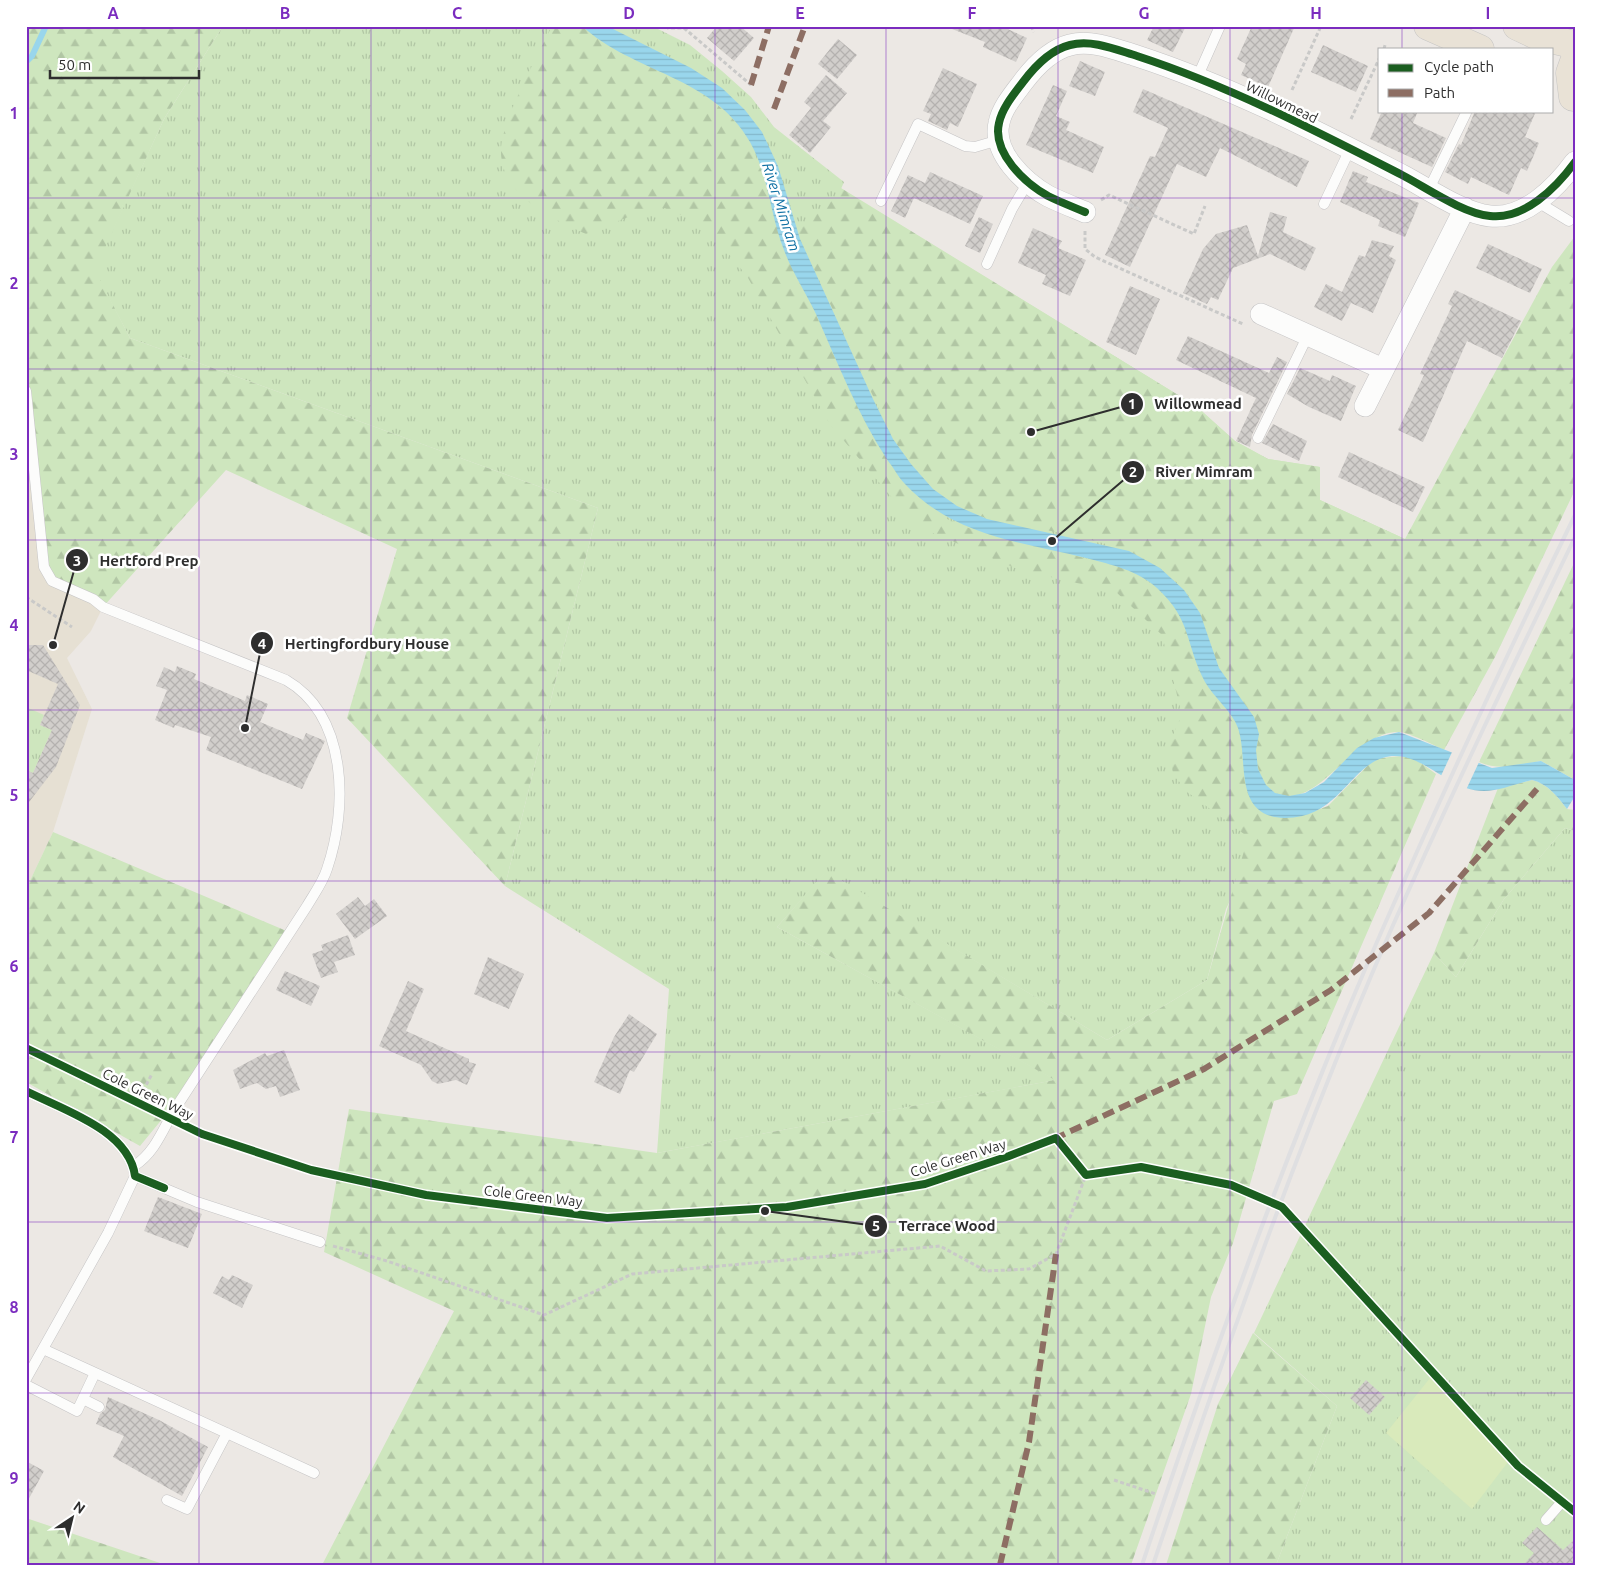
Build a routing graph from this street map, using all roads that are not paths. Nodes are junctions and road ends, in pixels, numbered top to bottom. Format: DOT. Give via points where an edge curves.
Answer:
graph roads {
  1 [pos="1220,26"];
  2 [pos="1428,26"];
  3 [pos="1517,26"];
  4 [pos="1575,45"];
  5 [pos="1478,48"];
  6 [pos="1575,59"];
  7 [pos="1197,78"];
  8 [pos="1567,93"];
  9 [pos="1466,113"];
  10 [pos="999,140"];
  11 [pos="1350,149"];
  12 [pos="1575,162"];
  13 [pos="1028,182"];
  14 [pos="1429,189"];
  15 [pos="881,200"];
  16 [pos="1536,201"];
  17 [pos="1324,204"];
  18 [pos="1465,208"];
  19 [pos="1085,212"];
  20 [pos="1569,222"];
  21 [pos="987,264"];
  22 [pos="1261,314"];
  23 [pos="1308,335"];
  24 [pos="1383,369"];
  25 [pos="26,391"];
  26 [pos="1366,406"];
  27 [pos="1258,438"];
  28 [pos="26,1091"];
  29 [pos="134,1171"];
  30 [pos="320,1242"];
  31 [pos="43,1349"];
  32 [pos="95,1373"];
  33 [pos="26,1379"];
  34 [pos="26,1385"];
  35 [pos="83,1399"];
  36 [pos="99,1407"];
  37 [pos="227,1433"];
  38 [pos="314,1473"];
  39 [pos="167,1500"];
  40 [pos="1562,1503"];
  41 [pos="1546,1520"];
  1 -- 7 [label="lane"];
  2 -- 5 [label="highway"];
  3 -- 4 [label="highway" via="1538,36"];
  6 -- 8 [label="highway"];
  7 -- 10 [label="street, Willowmead" via="1102,46 1070,45 1044,59 1012,96 998,125"];
  7 -- 11 [label="street, Willowmead"];
  9 -- 14 [label="lane"];
  10 -- 13 [label="street" via="1013,166"];
  10 -- 15 [label="lane" via="975,147 965,146 918,124"];
  11 -- 14 [label="street, Willowmead"];
  11 -- 17 [label="lane"];
  12 -- 16 [label="street, Willowmead"];
  13 -- 19 [label="street" via="1048,196"];
  13 -- 21 [label="lane"];
  14 -- 18 [label="street, Willowmead"];
  16 -- 18 [label="street, Willowmead" via="1509,215 1489,216"];
  16 -- 20 [label="lane"];
  18 -- 24 [label="street"];
  22 -- 23 [label="street"];
  23 -- 24 [label="street"];
  23 -- 27 [label="lane"];
  24 -- 26 [label="street"];
  25 -- 29 [label="lane" via="40,540 44,567 52,580 92,599 103,608 286,680 301,689 317,706 336,753 339,822 327,870 185,1094 157,1144"];
  28 -- 29 [label="lane" via="100,1128 117,1140 128,1154"];
  29 -- 30 [label="lane" via="197,1202"];
  29 -- 31 [label="lane" via="108,1233"];
  31 -- 32 [label="lane"];
  31 -- 33 [label="lane"];
  32 -- 35 [label="lane"];
  32 -- 37 [label="lane"];
  34 -- 35 [label="lane" via="77,1411"];
  35 -- 36 [label="lane"];
  37 -- 38 [label="lane"];
  37 -- 39 [label="lane" via="187,1509"];
  40 -- 41 [label="lane"];
}
